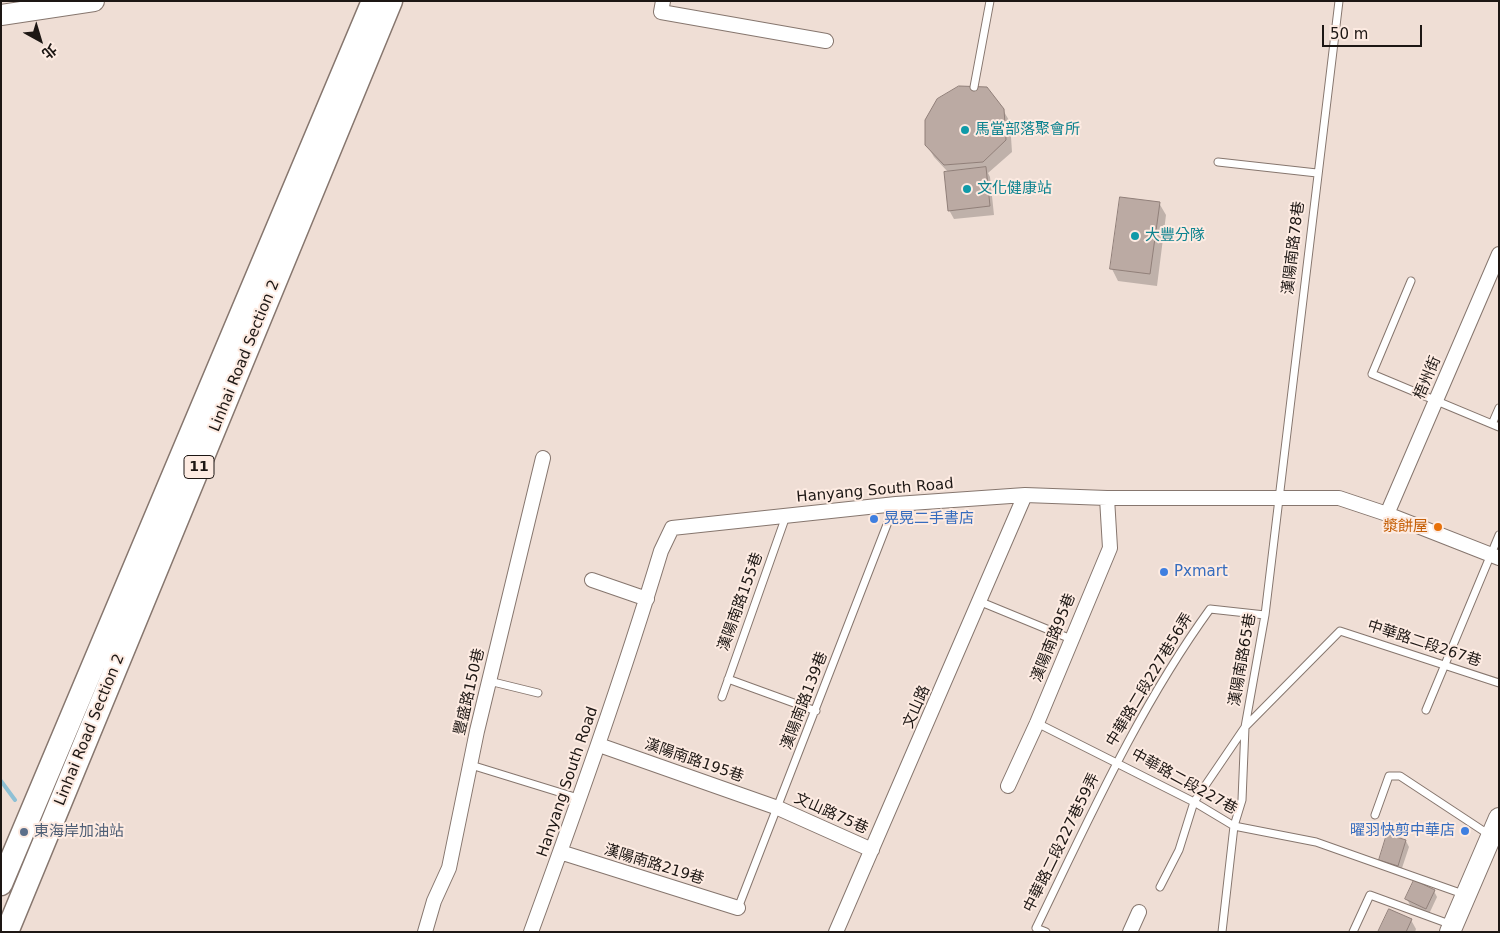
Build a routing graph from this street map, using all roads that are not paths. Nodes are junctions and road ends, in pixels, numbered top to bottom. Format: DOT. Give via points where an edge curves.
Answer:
graph roads {
  1 [pos="94,1"];
  2 [pos="374,1"];
  3 [pos="391,1"];
  4 [pos="663,1"];
  5 [pos="990,1"];
  6 [pos="1339,1"];
  7 [pos="1,15"];
  8 [pos="826,41"];
  9 [pos="974,86"];
  10 [pos="1218,162"];
  11 [pos="1317,173"];
  12 [pos="1499,254"];
  13 [pos="1410,281"];
  14 [pos="1435,402"];
  15 [pos="1499,408"];
  16 [pos="1495,426"];
  17 [pos="543,458"];
  18 [pos="1025,496"];
  19 [pos="1107,498"];
  20 [pos="1278,498"];
  21 [pos="896,504"];
  22 [pos="1387,514"];
  23 [pos="786,516"];
  24 [pos="1499,535"];
  25 [pos="1495,556"];
  26 [pos="592,580"];
  27 [pos="647,599"];
  28 [pos="981,602"];
  29 [pos="1265,615"];
  30 [pos="1071,639"];
  31 [pos="1444,665"];
  32 [pos="728,679"];
  33 [pos="489,681"];
  34 [pos="1499,683"];
  35 [pos="538,692"];
  36 [pos="722,697"];
  37 [pos="1426,710"];
  38 [pos="816,711"];
  39 [pos="1037,723"];
  40 [pos="1245,727"];
  41 [pos="599,745"];
  42 [pos="1117,762"];
  43 [pos="471,765"];
  44 [pos="1008,786"];
  45 [pos="578,798"];
  46 [pos="1194,802"];
  47 [pos="778,808"];
  48 [pos="1376,816"];
  49 [pos="1234,826"];
  50 [pos="1495,827"];
  51 [pos="872,850"];
  52 [pos="560,852"];
  53 [pos="1,884"];
  54 [pos="1160,887"];
  55 [pos="1466,895"];
  56 [pos="738,908"];
  57 [pos="1139,912"];
  58 [pos="1451,928"];
  59 [pos="7,932"];
  60 [pos="425,932"];
  61 [pos="532,932"];
  62 [pos="836,932"];
  63 [pos="1046,932"];
  64 [pos="1130,932"];
  65 [pos="1222,932"];
  66 [pos="1353,932"];
  1 -- 7 [label="street"];
  2 -- 53 [label="main road, Linhai Road Section 2 / 11"];
  3 -- 59 [label="main road, Linhai Road Section 2 / 11"];
  4 -- 8 [label="street" via="661,12"];
  5 -- 9 [label="lane"];
  6 -- 11 [label="lane, 漢陽南路78巷"];
  10 -- 11 [label="lane"];
  11 -- 20 [label="lane, 漢陽南路78巷"];
  12 -- 14 [label="street, 梧州街"];
  13 -- 14 [label="lane" via="1372,374"];
  14 -- 16 [label="lane"];
  14 -- 22 [label="street, 梧州街"];
  15 -- 16 [label="lane"];
  17 -- 33 [label="street, 豐盛路150巷"];
  18 -- 19 [label="street, Hanyang South Road"];
  18 -- 21 [label="street, Hanyang South Road"];
  18 -- 28 [label="street, 文山路"];
  19 -- 20 [label="street, Hanyang South Road"];
  19 -- 30 [label="street, 漢陽南路95巷" via="1110,548"];
  20 -- 22 [label="street, Hanyang South Road" via="1339,498"];
  20 -- 29 [label="lane, 漢陽南路65巷"];
  21 -- 23 [label="street, Hanyang South Road"];
  21 -- 38 [label="lane, 漢陽南路139巷"];
  22 -- 25 [label="street, Hanyang South Road"];
  23 -- 27 [label="street, Hanyang South Road" via="672,528"];
  23 -- 32 [label="lane, 漢陽南路155巷"];
  24 -- 25 [label="lane"];
  25 -- 31 [label="lane"];
  26 -- 27 [label="street"];
  27 -- 41 [label="street, Hanyang South Road"];
  28 -- 30 [label="lane"];
  28 -- 51 [label="street, 文山路"];
  29 -- 40 [label="lane, 漢陽南路65巷"];
  29 -- 42 [label="lane, 中華路二段227巷56弄" via="1210,609"];
  30 -- 39 [label="street, 漢陽南路95巷"];
  31 -- 34 [label="lane, 中華路二段267巷"];
  31 -- 37 [label="lane"];
  31 -- 40 [label="lane, 中華路二段267巷" via="1340,631"];
  32 -- 36 [label="lane, 漢陽南路155巷"];
  32 -- 38 [label="lane"];
  33 -- 35 [label="lane"];
  33 -- 43 [label="street, 豐盛路150巷"];
  38 -- 47 [label="lane, 漢陽南路139巷"];
  39 -- 42 [label="lane, 中華路二段227巷"];
  39 -- 44 [label="street, 漢陽南路95巷"];
  40 -- 46 [label="lane"];
  40 -- 49 [label="lane, 漢陽南路65巷" via="1242,800"];
  41 -- 45 [label="street, Hanyang South Road"];
  41 -- 47 [label="street, 漢陽南路195巷"];
  42 -- 46 [label="lane, 中華路二段227巷"];
  42 -- 63 [label="lane, 中華路二段227巷59弄" via="1036,928"];
  43 -- 45 [label="lane"];
  43 -- 60 [label="street, 豐盛路150巷" via="449,868"];
  45 -- 52 [label="street, Hanyang South Road"];
  46 -- 49 [label="lane, 中華路二段227巷"];
  46 -- 54 [label="lane" via="1179,850"];
  47 -- 51 [label="street, 文山路75巷"];
  47 -- 56 [label="lane, 漢陽南路139巷"];
  48 -- 50 [label="lane" via="1389,776 1400,776"];
  49 -- 55 [label="lane, 中華路二段227巷" via="1316,842"];
  49 -- 65 [label="lane, 漢陽南路65巷"];
  50 -- 55 [label="street"];
  51 -- 62 [label="street, 文山路"];
  52 -- 56 [label="street, 漢陽南路219巷"];
  52 -- 61 [label="street, Hanyang South Road"];
  55 -- 58 [label="street"];
  57 -- 64 [label="street"];
  58 -- 66 [label="lane" via="1370,895"];
}
